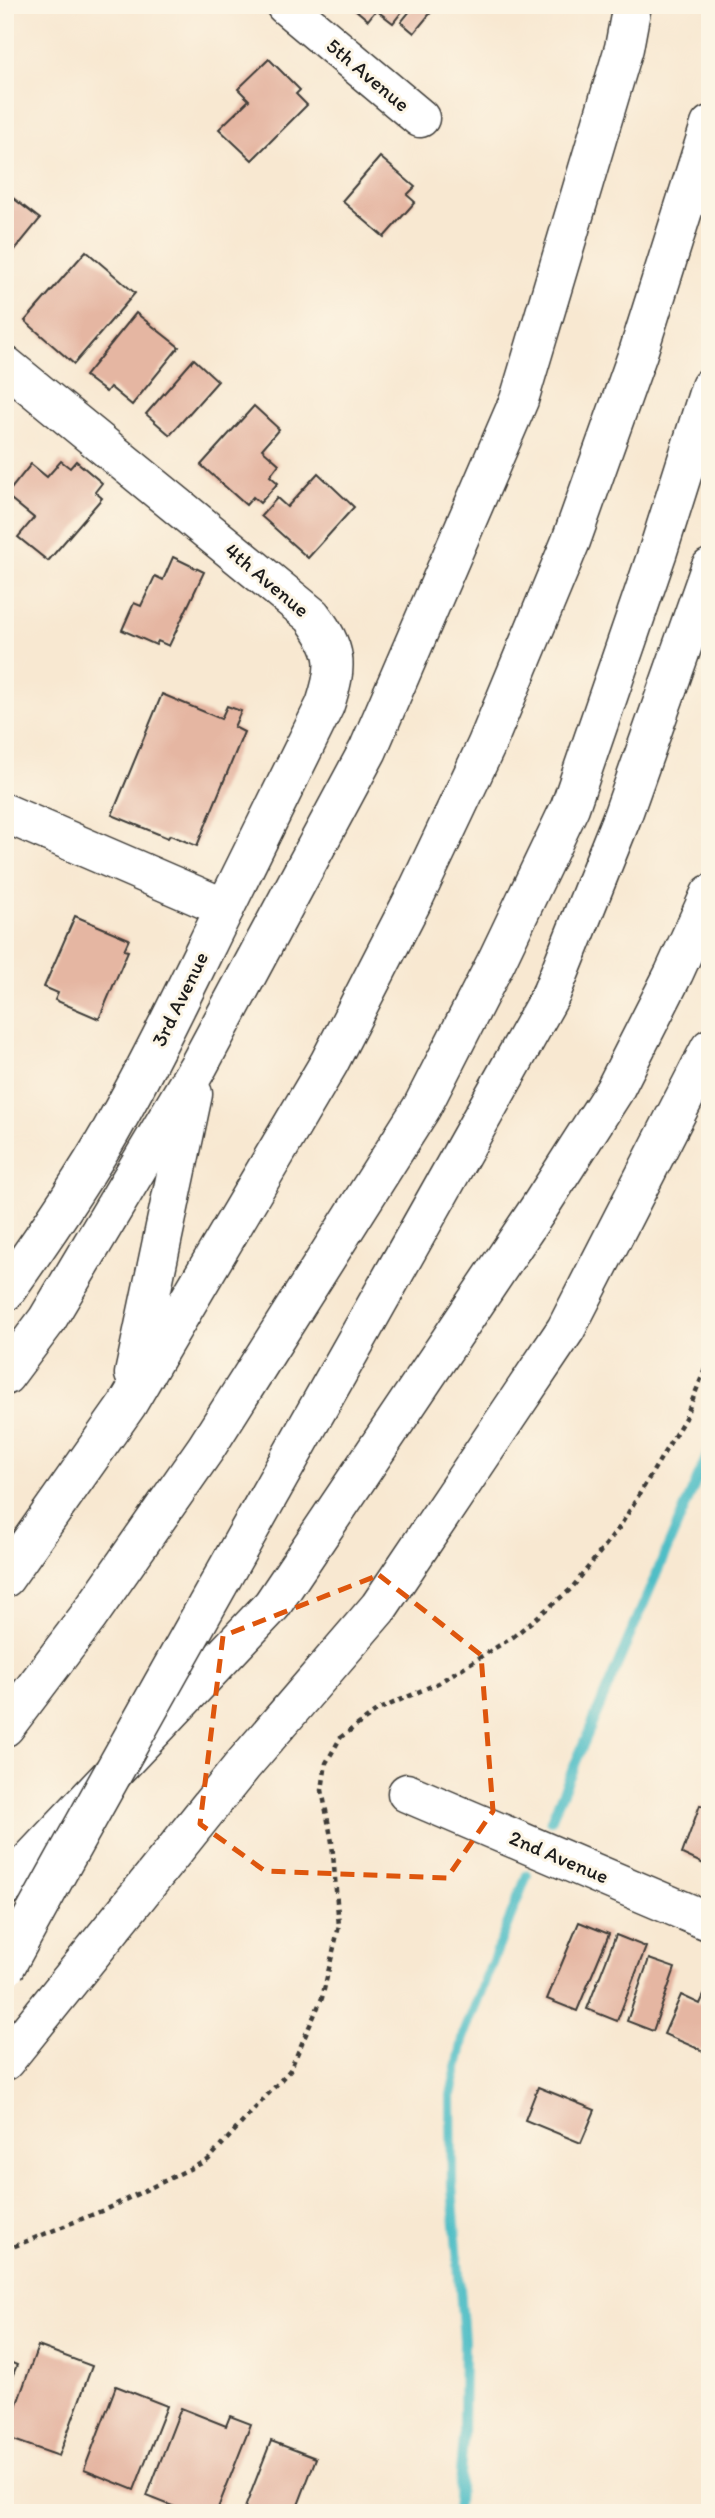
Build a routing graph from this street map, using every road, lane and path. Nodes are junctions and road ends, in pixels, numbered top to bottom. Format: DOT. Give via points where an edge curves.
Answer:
graph roads {
  1 [pos="285,5"];
  2 [pos="632,5"];
  3 [pos="420,118"];
  4 [pos="710,125"];
  5 [pos="5,365"];
  6 [pos="710,387"];
  7 [pos="710,568"];
  8 [pos="5,813"];
  9 [pos="710,894"];
  10 [pos="225,908"];
  11 [pos="710,1048"];
  12 [pos="199,1065"];
  13 [pos="5,1292"];
  14 [pos="710,1357"];
  15 [pos="5,1376"];
  16 [pos="127,1405"];
  17 [pos="5,1578"];
  18 [pos="5,1727"];
  19 [pos="407,1793"];
  20 [pos="5,1887"];
  21 [pos="710,1922"];
  22 [pos="5,1968"];
  23 [pos="5,2061"];
  24 [pos="5,2250"];
  1 -- 3 [label="main road, 5th Avenue"];
  2 -- 12 [label="main road" via="624,48 519,400 368,750"];
  4 -- 16 [label="main road" via="638,353 571,541 486,747 329,1063"];
  5 -- 10 [label="main road, 4th Avenue" via="312,616 326,634 334,678 325,705"];
  6 -- 18 [label="main road" via="570,807 422,1107 206,1448"];
  7 -- 22 [label="main road, bridge" via="622,817 551,994"];
  8 -- 10 [label="main road"];
  9 -- 20 [label="main road" via="614,1091 272,1605"];
  10 -- 13 [label="main road, 3rd Avenue" via="110,1133"];
  11 -- 23 [label="main road" via="566,1329 379,1607 243,1765"];
  12 -- 15 [label="main road" via="47,1320"];
  12 -- 16 [label="main road"];
  14 -- 24 [label="path" via="685,1418 618,1528 570,1589 513,1637 438,1682 378,1710 341,1737 326,1763 322,1790 339,1926 322,1998 289,2070 208,2160 104,2210"];
  16 -- 17 [label="main road"];
  19 -- 21 [label="main road, 2nd Avenue"];
}
